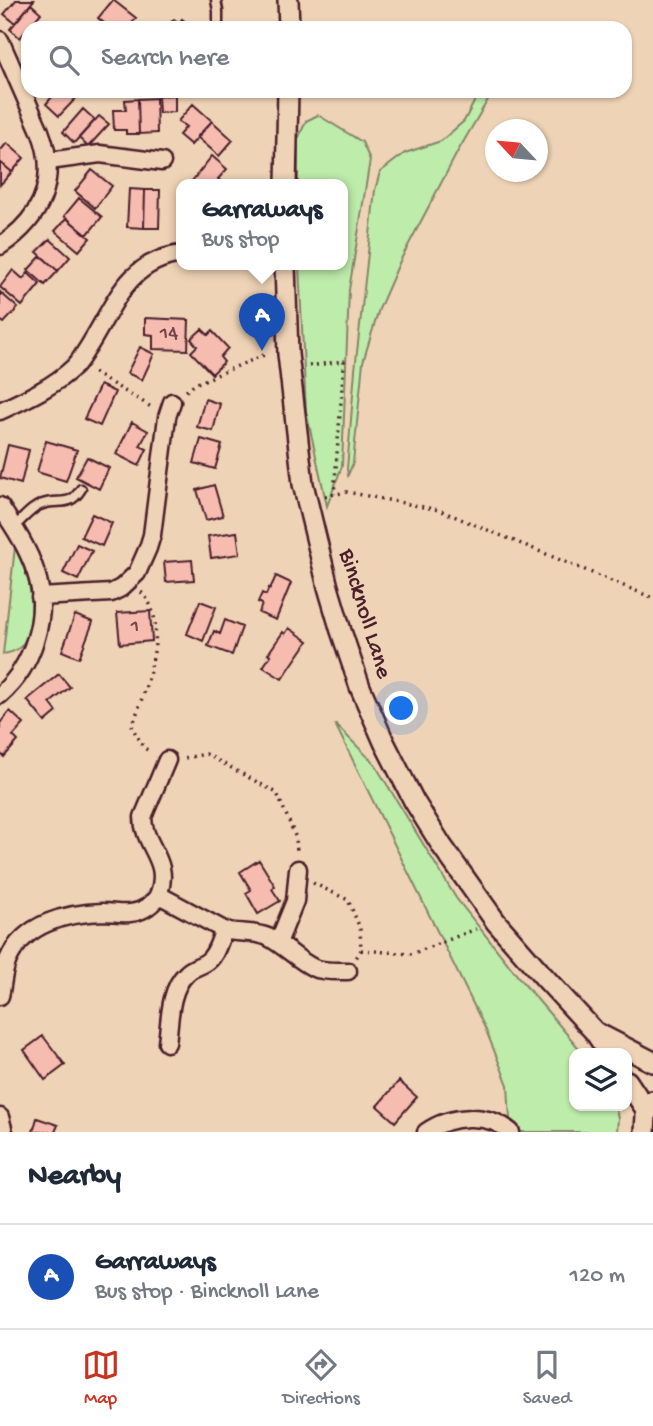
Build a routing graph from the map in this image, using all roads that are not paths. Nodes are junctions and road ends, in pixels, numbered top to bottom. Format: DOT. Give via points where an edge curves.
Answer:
graph roads {
  1 [pos="216,0"];
  2 [pos="288,0"];
  3 [pos="218,21"];
  4 [pos="289,21"];
  5 [pos="0,40"];
  6 [pos="21,88"];
  7 [pos="25,98"];
  8 [pos="288,98"];
  9 [pos="49,161"];
  10 [pos="162,162"];
  11 [pos="286,179"];
  12 [pos="0,246"];
  13 [pos="176,255"];
  14 [pos="285,270"];
  15 [pos="170,409"];
  16 [pos="0,411"];
  17 [pos="81,489"];
  18 [pos="0,506"];
  19 [pos="14,527"];
  20 [pos="40,597"];
  21 [pos="4,684"];
  22 [pos="167,760"];
  23 [pos="298,869"];
  24 [pos="159,895"];
  25 [pos="224,930"];
  26 [pos="278,943"];
  27 [pos="348,971"];
  28 [pos="0,996"];
  29 [pos="594,1031"];
  30 [pos="167,1043"];
  31 [pos="606,1048"];
  32 [pos="653,1062"];
  33 [pos="632,1091"];
  34 [pos="0,1117"];
  35 [pos="646,1120"];
  36 [pos="4,1132"];
  37 [pos="425,1132"];
  38 [pos="511,1132"];
  1 -- 3 [label="lane"];
  2 -- 4 [label="street"];
  5 -- 6 [label="street"];
  7 -- 9 [label="street"];
  8 -- 11 [label="street"];
  9 -- 10 [label="street" via="100,154"];
  9 -- 12 [label="street" via="47,188 38,207"];
  13 -- 16 [label="street" via="136,273 76,365 42,390"];
  14 -- 29 [label="street, Bincknoll Lane" via="288,361 303,484 328,587 360,687 414,801 442,846 496,922"];
  15 -- 20 [label="street" via="152,535 137,573 111,593"];
  17 -- 19 [label="lane" via="72,500 36,506"];
  18 -- 19 [label="street"];
  19 -- 20 [label="street" via="37,575"];
  20 -- 21 [label="street" via="29,657"];
  22 -- 24 [label="street" via="143,817 162,872"];
  23 -- 26 [label="street" via="295,901"];
  24 -- 25 [label="street"];
  24 -- 28 [label="street" via="149,907 131,913 58,918 34,930 22,938 7,961"];
  25 -- 26 [label="street" via="258,934"];
  25 -- 30 [label="street" via="209,962 188,971 180,981"];
  26 -- 27 [label="street" via="315,968"];
  29 -- 31 [label="street, Bincknoll Lane"];
  29 -- 32 [label="street, Bincknoll Lane"];
  33 -- 35 [label="street"];
  34 -- 36 [label="street"];
  37 -- 38 [label="street" via="455,1120 482,1118"];
}
